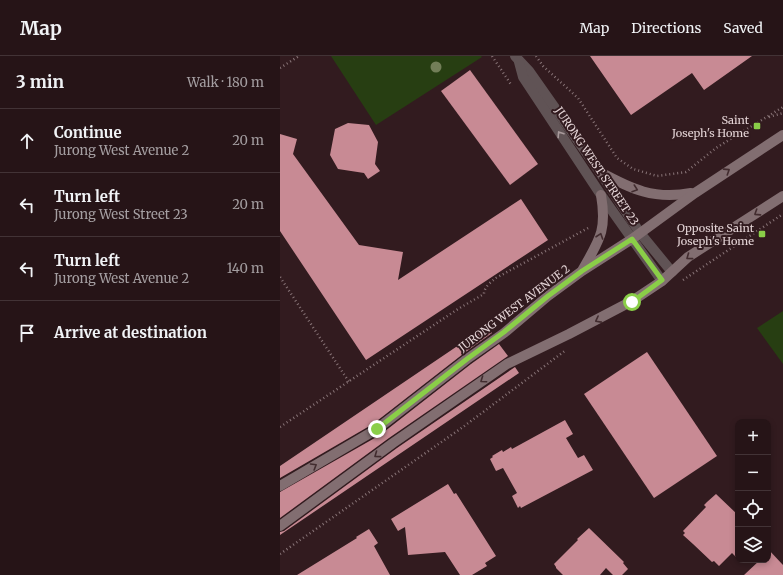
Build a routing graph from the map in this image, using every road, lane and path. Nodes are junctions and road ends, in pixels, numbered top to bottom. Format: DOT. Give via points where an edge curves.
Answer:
graph roads {
  1 [pos="299,56"];
  2 [pos="492,56"];
  3 [pos="536,56"];
  4 [pos="517,59"];
  5 [pos="280,68"];
  6 [pos="515,90"];
  7 [pos="783,107"];
  8 [pos="783,113"];
  9 [pos="765,119"];
  10 [pos="783,134"];
  11 [pos="600,172"];
  12 [pos="695,193"];
  13 [pos="601,195"];
  14 [pos="783,196"];
  15 [pos="783,214"];
  16 [pos="594,226"];
  17 [pos="640,233"];
  18 [pos="632,239"];
  19 [pos="582,271"];
  20 [pos="672,272"];
  21 [pos="280,278"];
  22 [pos="662,280"];
  23 [pos="682,280"];
  24 [pos="567,350"];
  25 [pos="349,382"];
  26 [pos="280,427"];
  27 [pos="280,486"];
  28 [pos="280,526"];
  29 [pos="280,554"];
  1 -- 5 [label="path"];
  2 -- 6 [label="path"];
  3 -- 9 [label="path" via="543,66 578,98 617,158 633,169 657,176 686,172 716,148"];
  4 -- 11 [label="street, JURONG WEST STREET 23" via="529,71"];
  13 -- 4 [label="street, JURONG WEST STREET 23, one-way" via="523,77"];
  7 -- 9 [label="path"];
  8 -- 9 [label="path"];
  12 -- 10 [label="main road, JURONG WEST AVENUE 2, one-way"];
  11 -- 12 [label="main road, one-way" via="625,186 650,194 678,196"];
  11 -- 17 [label="street, JURONG WEST STREET 23"];
  12 -- 17 [label="main road, JURONG WEST AVENUE 2"];
  13 -- 18 [label="street, JURONG WEST STREET 23"];
  19 -- 13 [label="main road, one-way" via="603,227"];
  14 -- 20 [label="main road, one-way" via="688,257"];
  15 -- 23 [label="path"];
  16 -- 25 [label="path" via="496,278 484,290 484,294"];
  17 -- 18 [label="main road, JURONG WEST AVENUE 2"];
  17 -- 20 [label="street, JURONG WEST STREET 23"];
  18 -- 19 [label="main road, JURONG WEST AVENUE 2"];
  18 -- 22 [label="street, JURONG WEST STREET 23"];
  27 -- 19 [label="main road, JURONG WEST AVENUE 2, one-way" via="377,429"];
  20 -- 22 [label="main road"];
  21 -- 25 [label="path"];
  22 -- 28 [label="main road, one-way" via="632,302 507,364"];
  24 -- 29 [label="path" via="463,427"];
  25 -- 26 [label="path"];
}
